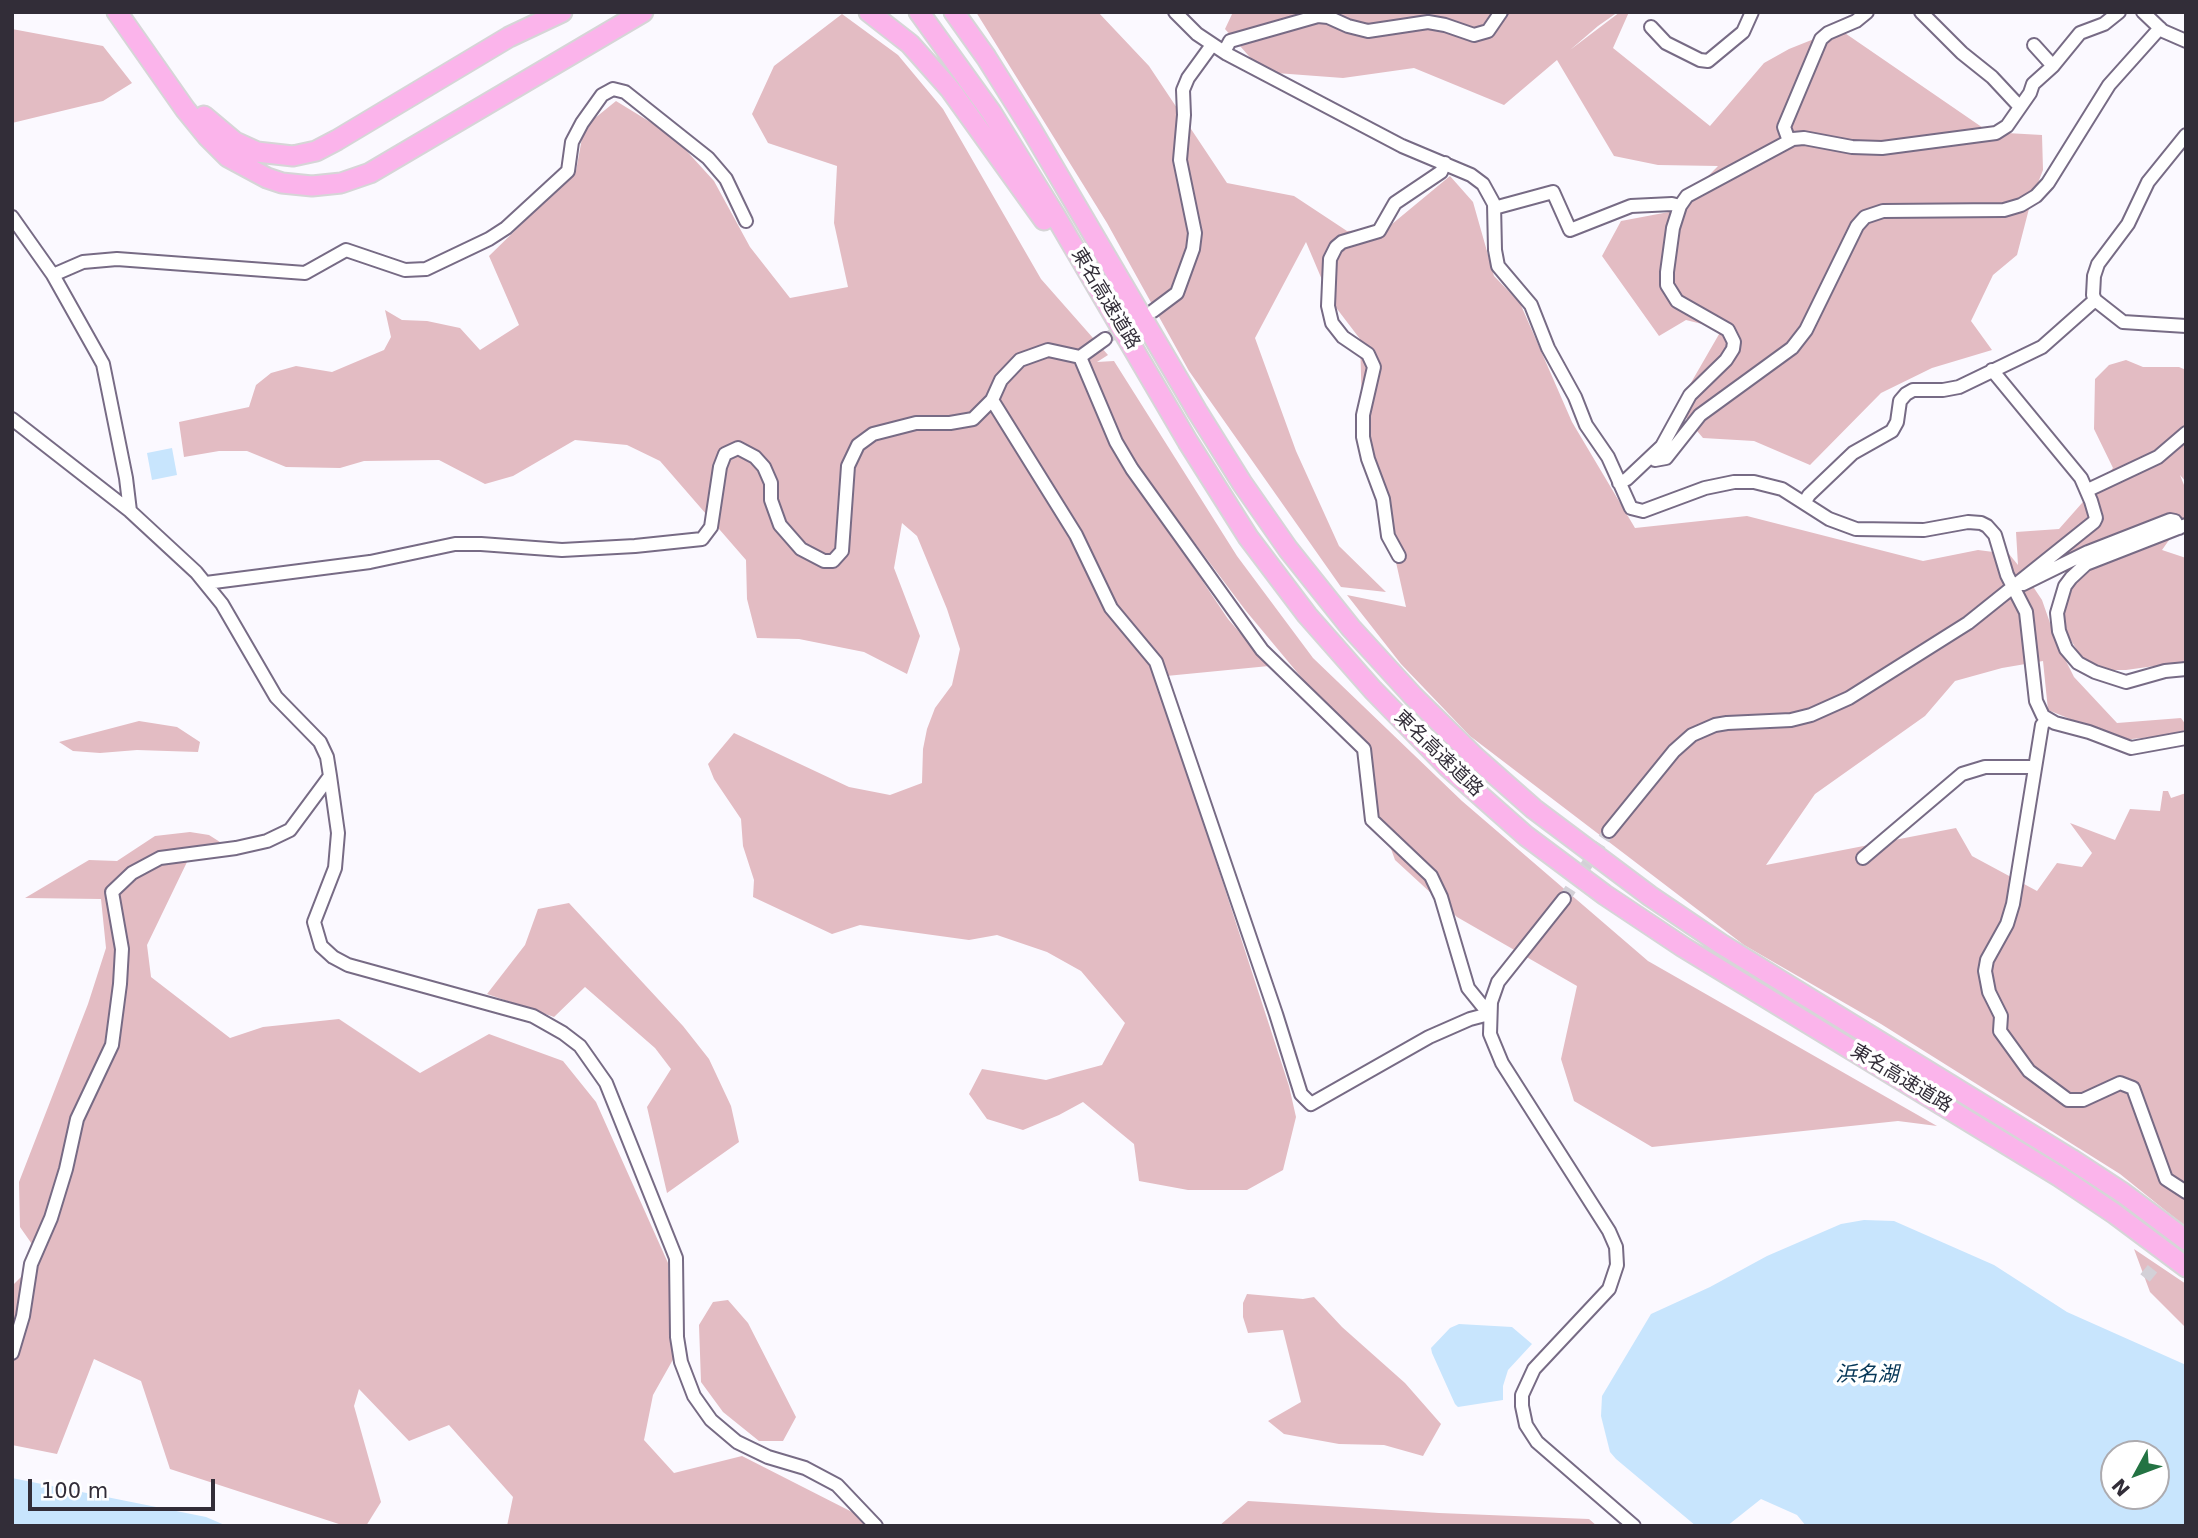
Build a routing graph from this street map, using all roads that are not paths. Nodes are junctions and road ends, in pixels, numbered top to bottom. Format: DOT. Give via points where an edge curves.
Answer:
graph roads {
  1 [pos="117,12"];
  2 [pos="130,12"];
  3 [pos="562,12"];
  4 [pos="643,12"];
  5 [pos="869,12"];
  6 [pos="919,12"];
  7 [pos="954,12"];
  8 [pos="1175,12"];
  9 [pos="1500,12"];
  10 [pos="1752,12"];
  11 [pos="1867,12"];
  12 [pos="1921,12"];
  13 [pos="2119,12"];
  14 [pos="2143,12"];
  15 [pos="1651,27"];
  16 [pos="2160,28"];
  17 [pos="2186,41"];
  18 [pos="1212,45"];
  19 [pos="2034,45"];
  20 [pos="1224,52"];
  21 [pos="2053,66"];
  22 [pos="2020,107"];
  23 [pos="2186,135"];
  24 [pos="1789,141"];
  25 [pos="1445,163"];
  26 [pos="1681,206"];
  27 [pos="1494,208"];
  28 [pos="12,217"];
  29 [pos="746,220"];
  30 [pos="53,275"];
  31 [pos="2095,300"];
  32 [pos="1153,311"];
  33 [pos="2186,326"];
  34 [pos="1105,339"];
  35 [pos="1130,341"];
  36 [pos="1080,357"];
  37 [pos="1992,370"];
  38 [pos="992,400"];
  39 [pos="12,419"];
  40 [pos="2186,433"];
  41 [pos="1652,457"];
  42 [pos="1619,483"];
  43 [pos="2088,490"];
  44 [pos="1804,503"];
  45 [pos="130,511"];
  46 [pos="2182,527"];
  47 [pos="1399,556"];
  48 [pos="206,583"];
  49 [pos="2013,587"];
  50 [pos="2186,669"];
  51 [pos="2047,719"];
  52 [pos="2186,738"];
  53 [pos="2035,766"];
  54 [pos="330,776"];
  55 [pos="1609,831"];
  56 [pos="1863,858"];
  57 [pos="1564,899"];
  58 [pos="1489,1014"];
  59 [pos="2186,1192"];
  60 [pos="2186,1240"];
  61 [pos="2186,1267"];
  62 [pos="12,1353"];
  63 [pos="876,1526"];
  64 [pos="1634,1526"];
  1 -- 4 [label="highway" via="185,109 222,152 267,178 312,186 370,173"];
  2 -- 3 [label="highway" via="213,125 246,148 281,156 327,146 509,37"];
  5 -- 35 [label="highway" via="910,44 956,96"];
  6 -- 35 [label="highway, 東名高速道路" via="991,112"];
  7 -- 60 [label="highway, 東名高速道路" via="1030,127 1242,483 1351,628 1413,696 1534,809 1650,896 2028,1131"];
  8 -- 18 [label="street"];
  9 -- 20 [label="street" via="1488,31 1474,35 1428,22 1367,31 1318,16 1230,41"];
  10 -- 15 [label="street" via="1739,36 1704,62 1666,43"];
  11 -- 24 [label="street" via="1821,39 1784,127"];
  12 -- 22 [label="street"];
  13 -- 21 [label="street" via="2080,33"];
  14 -- 16 [label="street"];
  16 -- 17 [label="street"];
  16 -- 41 [label="street" via="2109,85 2036,196 2004,210 1883,211 1865,217 1792,348 1700,415 1666,458"];
  18 -- 20 [label="street"];
  18 -- 32 [label="street" via="1183,90 1181,170 1195,241 1177,293"];
  19 -- 21 [label="street"];
  20 -- 25 [label="street" via="1402,146"];
  21 -- 22 [label="street" via="2033,84"];
  22 -- 24 [label="street" via="2007,126 1989,134 1882,148 1804,138"];
  23 -- 31 [label="street" via="2148,182 2128,224 2098,264"];
  24 -- 26 [label="street" via="1694,191"];
  25 -- 27 [label="street" via="1483,184"];
  25 -- 47 [label="street" via="1441,172 1395,203 1379,232 1342,242 1329,259 1332,323 1373,362 1363,437 1383,499 1388,536"];
  26 -- 27 [label="street" via="1631,206 1570,230 1553,192"];
  26 -- 41 [label="street" via="1673,228 1667,285 1678,301 1728,330 1734,342 1726,360 1690,395 1668,439"];
  27 -- 42 [label="street" via="1498,266 1531,305 1586,425"];
  28 -- 30 [label="street"];
  29 -- 30 [label="street" via="726,179 708,158 625,92 613,89 602,94 582,122 572,142 568,171 506,228 426,269 405,270 346,250 305,273 117,259 83,262"];
  30 -- 45 [label="street" via="103,364"];
  31 -- 33 [label="street" via="2123,322"];
  31 -- 37 [label="street" via="2046,344"];
  34 -- 36 [label="street"];
  35 -- 61 [label="highway, 東名高速道路" via="1248,537 1307,615 1448,768 1526,836 1605,895 2018,1150"];
  36 -- 38 [label="street" via="1048,350 1020,360 1001,380"];
  36 -- 58 [label="street" via="1132,469 1253,639 1364,749 1372,820 1431,876 1468,988"];
  37 -- 43 [label="street"];
  37 -- 44 [label="street" via="1959,387 1906,394 1892,430 1853,453"];
  38 -- 48 [label="street" via="973,419 916,422 873,434 858,445 848,466 842,551 833,561 801,549 780,525 764,467 738,448 725,454 711,527 702,539 562,550 455,544 370,562"];
  38 -- 58 [label="street" via="1076,536 1111,608 1156,662 1301,1094 1311,1104 1429,1037"];
  39 -- 45 [label="street"];
  40 -- 43 [label="street" via="2158,457"];
  41 -- 42 [label="street"];
  42 -- 44 [label="street" via="1629,505 1639,511 1705,488 1744,481 1773,486"];
  43 -- 49 [label="street" via="2094,522"];
  44 -- 49 [label="street" via="1837,524 1856,528 1924,530 1981,523 1995,535"];
  45 -- 48 [label="street"];
  46 -- 49 [label="street" via="2170,520"];
  46 -- 50 [label="street" via="2078,570 2061,596 2057,622 2066,649 2078,663 2095,672 2126,681"];
  48 -- 54 [label="street" via="276,697 320,742"];
  49 -- 51 [label="street" via="2026,611 2037,706"];
  49 -- 55 [label="street" via="1956,631 1830,707 1791,720 1715,725 1692,735"];
  51 -- 52 [label="street" via="2131,748"];
  51 -- 53 [label="street"];
  53 -- 56 [label="street" via="1985,767 1962,774"];
  53 -- 59 [label="street" via="2013,904 1985,971 2001,1016 2000,1031 2029,1071 2068,1100 2083,1100 2120,1083 2133,1088 2166,1179"];
  54 -- 62 [label="street" via="290,830 236,848 160,858 132,873 112,892 122,949 112,1045 76,1119 66,1169 31,1264"];
  54 -- 63 [label="street" via="338,833 335,868 314,922 321,946 348,965 533,1016 580,1046 606,1083 676,1258 677,1336 694,1396 711,1420 737,1442 837,1485"];
  57 -- 58 [label="street" via="1504,974"];
  58 -- 64 [label="street" via="1497,1054 1609,1231 1618,1256 1609,1289 1534,1368 1522,1395 1526,1425 1537,1442"];
}
